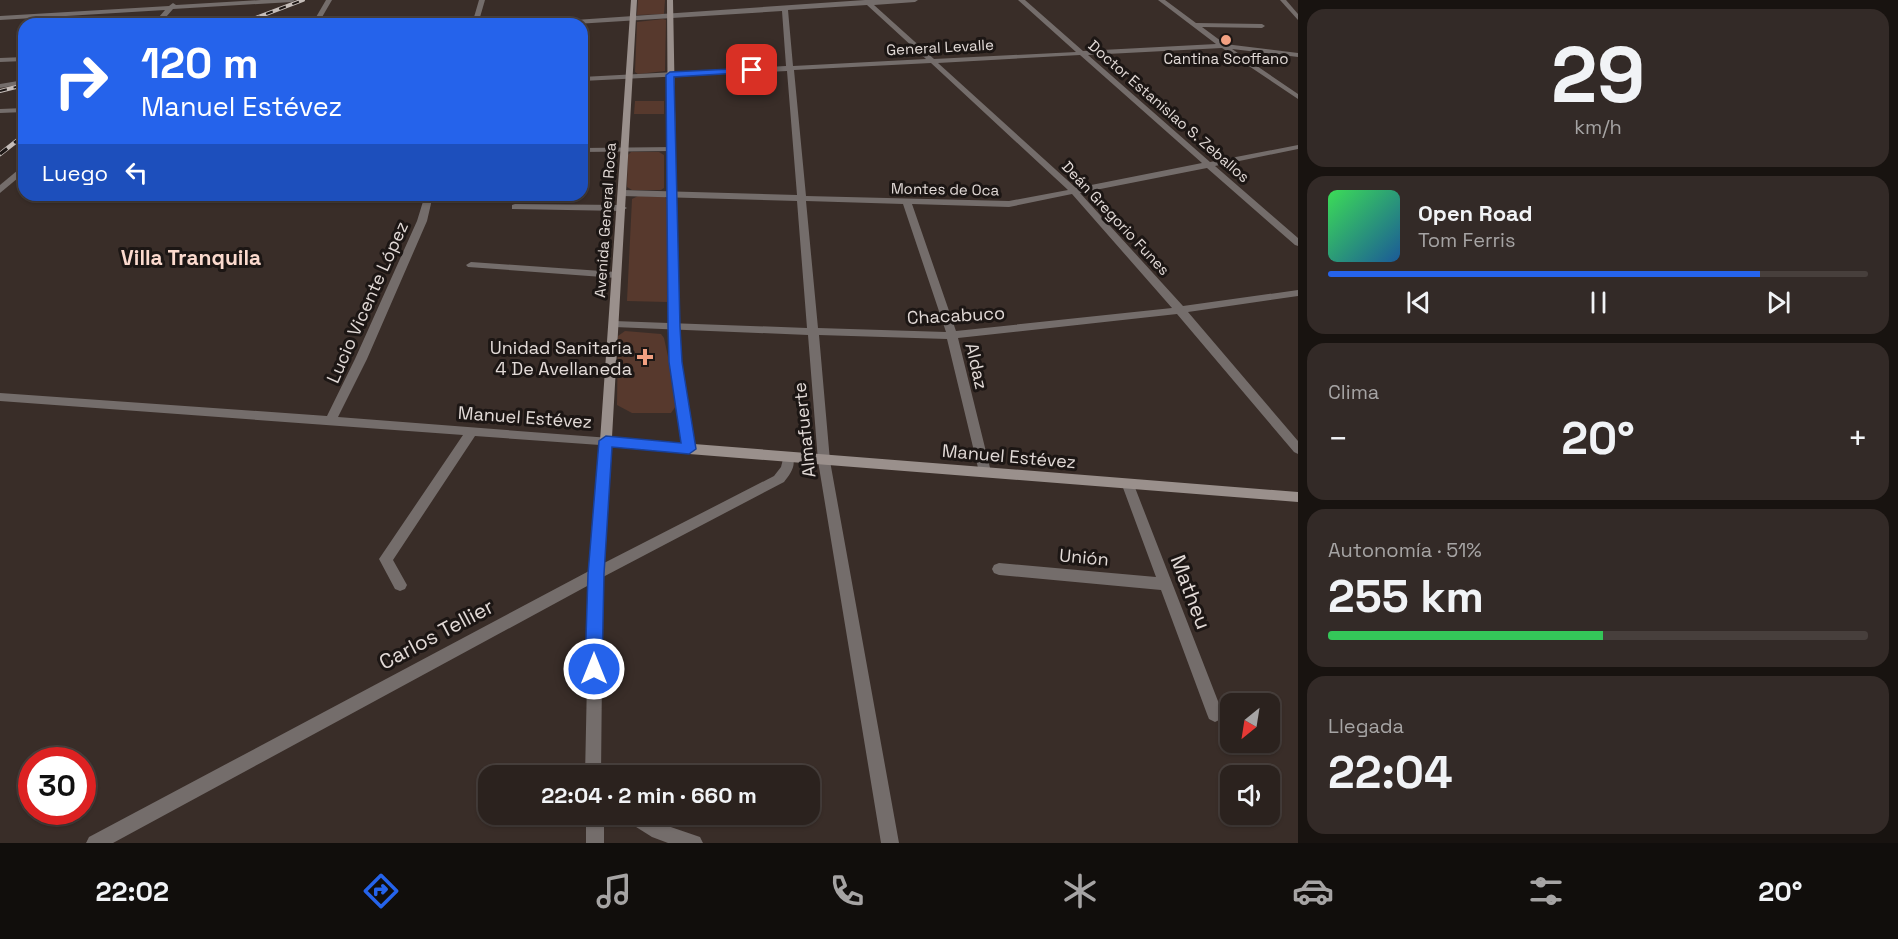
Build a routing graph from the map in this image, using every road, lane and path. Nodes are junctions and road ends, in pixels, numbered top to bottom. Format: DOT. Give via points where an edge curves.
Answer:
graph roads {
  1 [pos="178,0"];
  2 [pos="292,0"];
  3 [pos="329,0"];
  4 [pos="482,0"];
  5 [pos="634,0"];
  6 [pos="670,0"];
  7 [pos="915,0"];
  8 [pos="1021,0"];
  9 [pos="1161,0"];
  10 [pos="1283,0"];
  11 [pos="868,2"];
  12 [pos="171,7"];
  13 [pos="785,9"];
  14 [pos="670,16"];
  15 [pos="161,18"];
  16 [pos="318,18"];
  17 [pos="477,18"];
  18 [pos="633,18"];
  19 [pos="1298,18"];
  20 [pos="1,19"];
  21 [pos="588,21"];
  22 [pos="1195,25"];
  23 [pos="1262,26"];
  24 [pos="1224,46"];
  25 [pos="1083,53"];
  26 [pos="1298,55"];
  27 [pos="18,59"];
  28 [pos="0,60"];
  29 [pos="931,60"];
  30 [pos="792,69"];
  31 [pos="670,75"];
  32 [pos="630,76"];
  33 [pos="588,79"];
  34 [pos="1298,97"];
  35 [pos="18,110"];
  36 [pos="0,111"];
  37 [pos="1298,147"];
  38 [pos="625,149"];
  39 [pos="672,149"];
  40 [pos="588,150"];
  41 [pos="1210,164"];
  42 [pos="18,174"];
  43 [pos="0,190"];
  44 [pos="1073,190"];
  45 [pos="622,193"];
  46 [pos="672,194"];
  47 [pos="802,199"];
  48 [pos="427,201"];
  49 [pos="907,202"];
  50 [pos="515,207"];
  51 [pos="622,208"];
  52 [pos="1298,243"];
  53 [pos="471,265"];
  54 [pos="616,275"];
  55 [pos="1298,294"];
  56 [pos="1180,310"];
  57 [pos="614,324"];
  58 [pos="674,327"];
  59 [pos="812,332"];
  60 [pos="952,335"];
  61 [pos="0,397"];
  62 [pos="331,420"];
  63 [pos="471,432"];
  64 [pos="606,441"];
  65 [pos="689,449"];
  66 [pos="1298,449"];
  67 [pos="788,458"];
  68 [pos="824,461"];
  69 [pos="985,471"];
  70 [pos="1128,484"];
  71 [pos="1298,497"];
  72 [pos="999,569"];
  73 [pos="596,574"];
  74 [pos="1165,584"];
  75 [pos="400,585"];
  76 [pos="1215,714"];
  77 [pos="593,765"];
  78 [pos="595,825"];
  79 [pos="648,825"];
  80 [pos="94,843"];
  81 [pos="595,843"];
  82 [pos="694,843"];
  83 [pos="890,843"];
  1 -- 12 [label="street"];
  2 -- 12 [label="street"];
  3 -- 16 [label="street"];
  4 -- 17 [label="street"];
  5 -- 18 [label="main road, Avenida General Roca"];
  6 -- 14 [label="main road"];
  7 -- 11 [label="street"];
  8 -- 25 [label="street, Doctor Estanislao S. Zeballos"];
  9 -- 22 [label="street"];
  10 -- 19 [label="street"];
  11 -- 13 [label="street"];
  11 -- 29 [label="street, Deán Gregorio Funes"];
  12 -- 15 [label="street"];
  12 -- 20 [label="street"];
  13 -- 14 [label="street"];
  13 -- 30 [label="street, Almafuerte"];
  14 -- 18 [label="street"];
  14 -- 31 [label="main road"];
  18 -- 21 [label="street"];
  18 -- 32 [label="main road, Avenida General Roca"];
  22 -- 23 [label="street"];
  22 -- 24 [label="street"];
  24 -- 25 [label="street, General Levalle"];
  24 -- 26 [label="street, General Levalle"];
  24 -- 34 [label="street"];
  25 -- 29 [label="street, General Levalle"];
  25 -- 41 [label="street, Doctor Estanislao S. Zeballos"];
  27 -- 28 [label="street"];
  29 -- 30 [label="street, General Levalle"];
  29 -- 44 [label="street, Deán Gregorio Funes"];
  30 -- 31 [label="street, General Levalle"];
  30 -- 47 [label="street, Almafuerte"];
  31 -- 32 [label="street, General Levalle"];
  31 -- 39 [label="main road"];
  32 -- 33 [label="street, General Levalle"];
  32 -- 38 [label="main road, Avenida General Roca"];
  35 -- 36 [label="street"];
  37 -- 41 [label="street, Montes de Oca"];
  38 -- 39 [label="street"];
  38 -- 40 [label="street"];
  38 -- 45 [label="main road, Avenida General Roca"];
  39 -- 46 [label="main road"];
  41 -- 44 [label="street, Montes de Oca"];
  41 -- 52 [label="street, Doctor Estanislao S. Zeballos"];
  42 -- 43 [label="street"];
  44 -- 49 [label="street, Montes de Oca" via="1009,204"];
  44 -- 56 [label="street, Deán Gregorio Funes"];
  45 -- 46 [label="street, Montes de Oca"];
  45 -- 51 [label="main road, Avenida General Roca"];
  46 -- 47 [label="street, Montes de Oca"];
  46 -- 58 [label="main road"];
  47 -- 49 [label="street, Montes de Oca"];
  47 -- 59 [label="street, Almafuerte"];
  48 -- 62 [label="street, Lucio Vicente López" via="362,360"];
  49 -- 60 [label="street, Aldaz"];
  50 -- 51 [label="street"];
  51 -- 54 [label="main road, Avenida General Roca"];
  53 -- 54 [label="street"];
  54 -- 57 [label="main road, Avenida General Roca"];
  55 -- 56 [label="street, Chacabuco"];
  56 -- 60 [label="street, Chacabuco"];
  56 -- 66 [label="street, Deán Gregorio Funes"];
  57 -- 58 [label="street, Chacabuco"];
  57 -- 64 [label="main road, Avenida General Roca"];
  58 -- 59 [label="street, Chacabuco"];
  58 -- 65 [label="main road"];
  59 -- 60 [label="street, Chacabuco"];
  59 -- 68 [label="street, Almafuerte"];
  60 -- 69 [label="street, Aldaz"];
  61 -- 62 [label="street, Manuel Estévez"];
  62 -- 63 [label="street, Manuel Estévez"];
  63 -- 64 [label="street, Manuel Estévez"];
  63 -- 75 [label="street" via="386,559 397,573"];
  64 -- 65 [label="main road, Manuel Estévez"];
  64 -- 73 [label="street"];
  65 -- 67 [label="main road, Manuel Estévez"];
  67 -- 68 [label="main road, Manuel Estévez"];
  67 -- 73 [label="street, Carlos Tellier" via="787,468 779,479"];
  68 -- 69 [label="main road, Manuel Estévez"];
  68 -- 83 [label="street, Almafuerte"];
  69 -- 70 [label="main road, Manuel Estévez"];
  70 -- 71 [label="main road, Manuel Estévez"];
  70 -- 74 [label="street, Matheu"];
  72 -- 74 [label="street, Unión"];
  73 -- 77 [label="street"];
  73 -- 80 [label="street, Carlos Tellier"];
  74 -- 76 [label="street, Matheu"];
  78 -- 81 [label="street"];
  79 -- 82 [label="street"];
}
